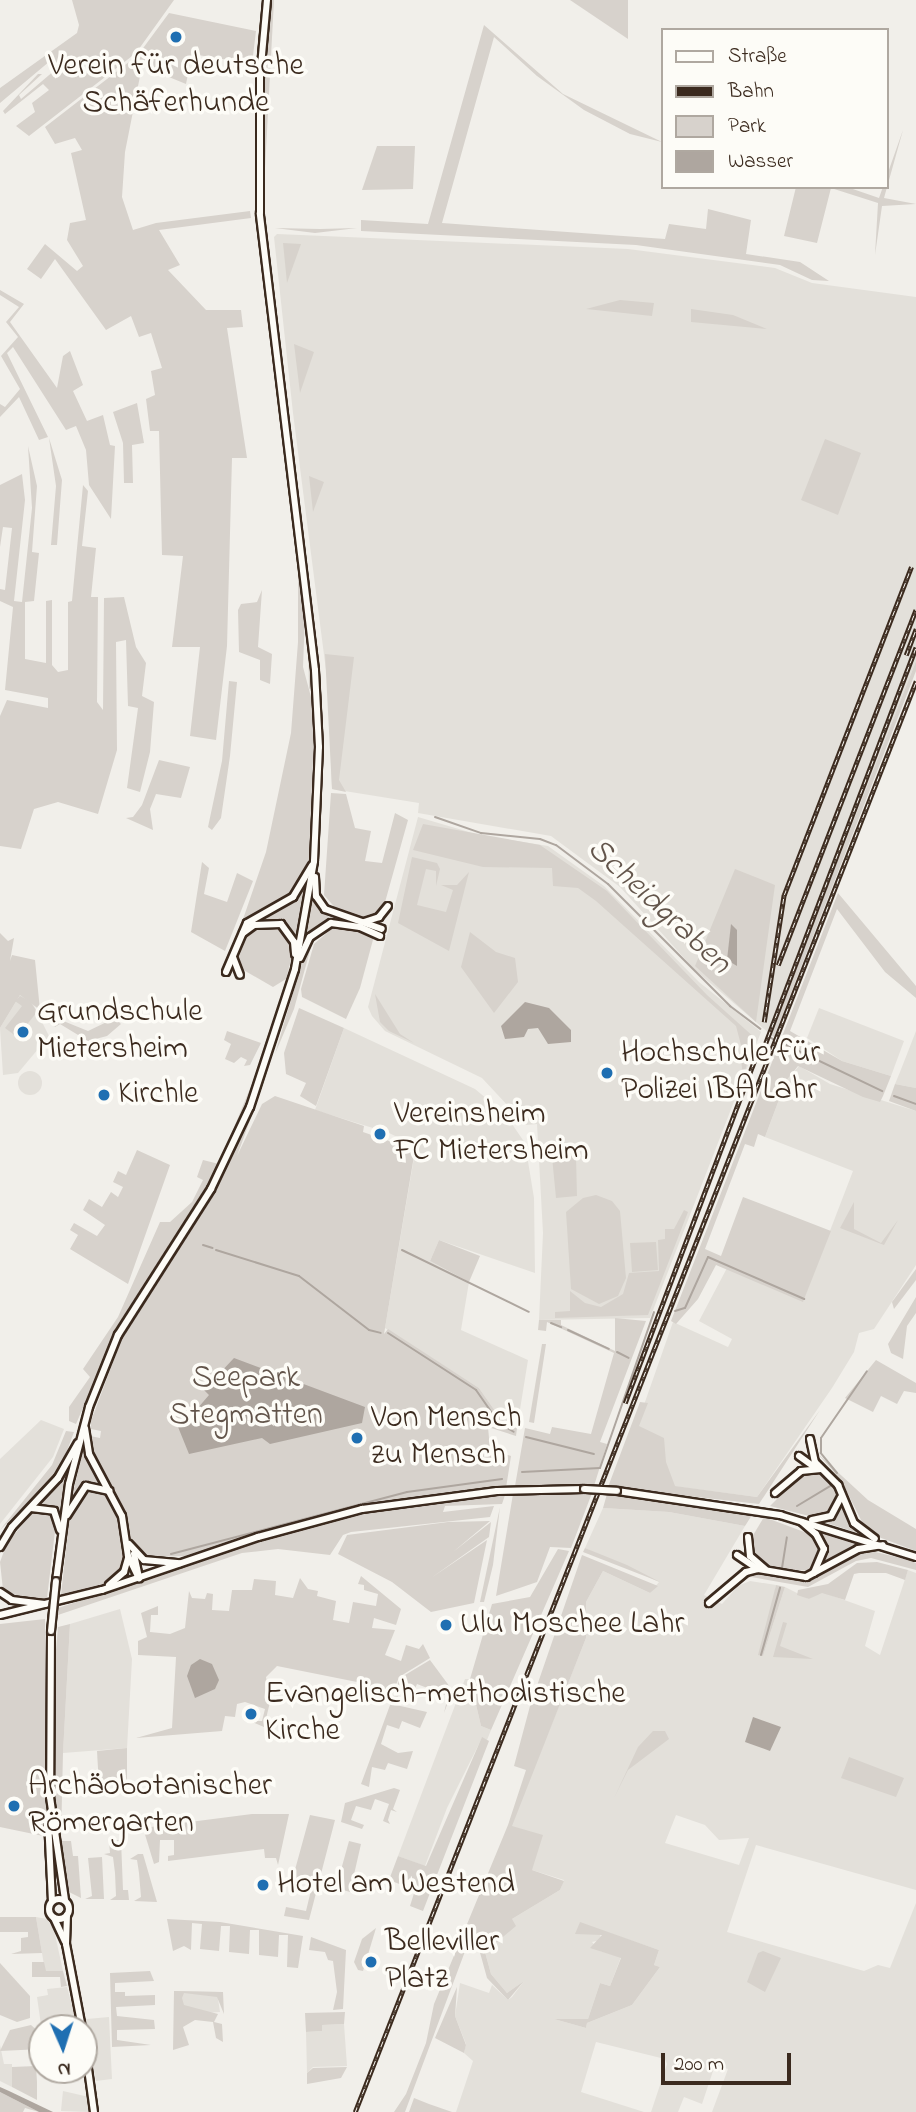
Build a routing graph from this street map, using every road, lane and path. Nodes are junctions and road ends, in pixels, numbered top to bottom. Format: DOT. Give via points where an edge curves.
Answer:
graph roads {
  1 [pos="267,0"];
  2 [pos="314,861"];
  3 [pos="388,906"];
  4 [pos="334,919"];
  5 [pos="364,922"];
  6 [pos="241,934"];
  7 [pos="233,955"];
  8 [pos="295,969"];
  9 [pos="226,972"];
  10 [pos="240,975"];
  11 [pos="810,1439"];
  12 [pos="82,1440"];
  13 [pos="817,1466"];
  14 [pos="110,1492"];
  15 [pos="775,1493"];
  16 [pos="841,1496"];
  17 [pos="31,1508"];
  18 [pos="798,1519"];
  19 [pos="62,1525"];
  20 [pos="61,1535"];
  21 [pos="748,1537"];
  22 [pos="885,1545"];
  23 [pos="0,1547"];
  24 [pos="131,1555"];
  25 [pos="737,1555"];
  26 [pos="916,1557"];
  27 [pos="185,1562"];
  28 [pos="757,1566"];
  29 [pos="814,1574"];
  30 [pos="139,1579"];
  31 [pos="102,1590"];
  32 [pos="0,1592"];
  33 [pos="709,1603"];
  34 [pos="47,1605"];
  35 [pos="0,1615"];
  36 [pos="50,1797"];
  37 [pos="52,1900"];
  38 [pos="65,1900"];
  39 [pos="67,1915"];
  40 [pos="54,1918"];
  41 [pos="66,1944"];
  42 [pos="79,2014"];
  43 [pos="90,2084"];
  44 [pos="94,2112"];
  1 -- 2 [label="main road" via="259,186 266,278 315,670 319,747"];
  2 -- 4 [label="main road" via="316,896"];
  2 -- 6 [label="main road" via="293,897 252,917"];
  2 -- 8 [label="main road"];
  3 -- 5 [label="main road" via="379,917"];
  4 -- 5 [label="main road"];
  4 -- 5 [label="main road" via="381,932"];
  4 -- 8 [label="main road" via="310,937"];
  6 -- 7 [label="main road"];
  6 -- 8 [label="main road" via="254,925 281,924 294,942"];
  7 -- 9 [label="main road"];
  7 -- 10 [label="main road"];
  8 -- 12 [label="main road" via="268,1062 234,1144 211,1189 118,1335"];
  11 -- 13 [label="main road"];
  12 -- 14 [label="main road"];
  12 -- 17 [label="main road" via="58,1478"];
  12 -- 19 [label="main road"];
  13 -- 15 [label="main road" via="794,1475"];
  13 -- 16 [label="main road"];
  14 -- 19 [label="main road" via="97,1485 83,1488"];
  14 -- 24 [label="main road"];
  16 -- 18 [label="main road" via="827,1519"];
  16 -- 22 [label="main road" via="854,1523"];
  17 -- 20 [label="main road" via="54,1511"];
  17 -- 23 [label="main road"];
  18 -- 22 [label="main road"];
  18 -- 27 [label="main road, bridge" via="617,1491 497,1491 362,1509"];
  18 -- 29 [label="main road" via="816,1534 824,1549 822,1564"];
  19 -- 20 [label="main road"];
  20 -- 36 [label="main road, bridge" via="51,1631"];
  21 -- 28 [label="main road" via="748,1551"];
  22 -- 26 [label="main road"];
  22 -- 29 [label="main road" via="858,1549"];
  24 -- 27 [label="main road" via="155,1563"];
  24 -- 30 [label="main road"];
  24 -- 31 [label="main road" via="124,1572"];
  25 -- 28 [label="main road"];
  27 -- 30 [label="main road"];
  28 -- 29 [label="main road" via="792,1577"];
  28 -- 33 [label="main road" via="733,1578"];
  30 -- 31 [label="main road"];
  31 -- 34 [label="main road"];
  32 -- 34 [label="main road" via="12,1600"];
  34 -- 35 [label="main road"];
  36 -- 37 [label="main road"];
  36 -- 38 [label="main road"];
  37 -- 38 [label="main road"];
  37 -- 40 [label="main road" via="48,1909"];
  38 -- 39 [label="main road"];
  39 -- 40 [label="main road"];
  39 -- 41 [label="main road"];
  40 -- 41 [label="main road"];
  41 -- 42 [label="main road"];
  43 -- 44 [label="main road"];
}
